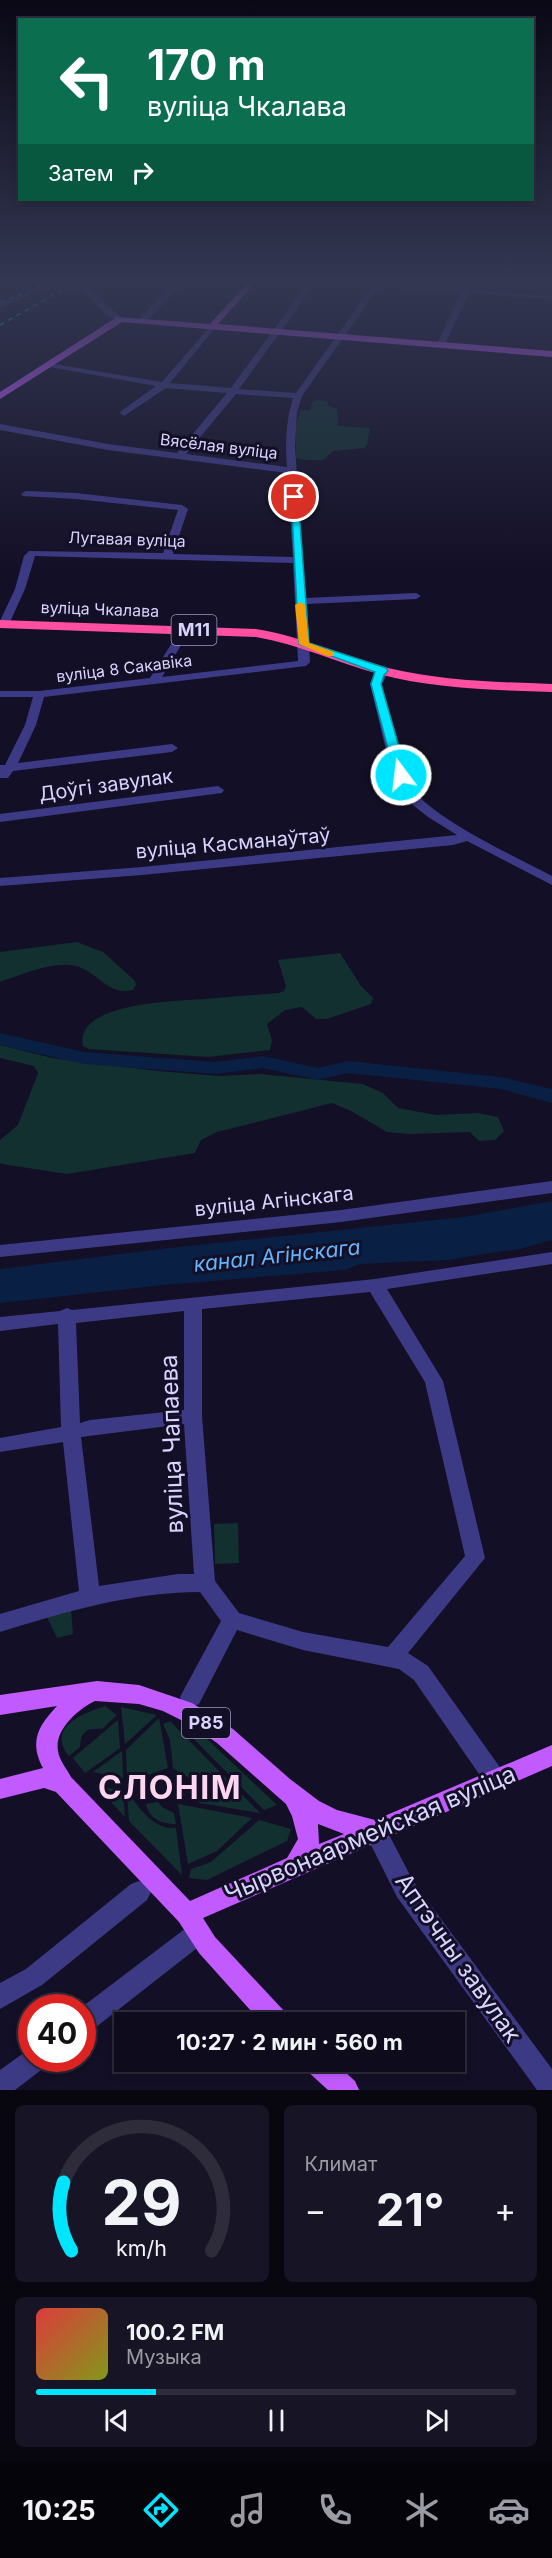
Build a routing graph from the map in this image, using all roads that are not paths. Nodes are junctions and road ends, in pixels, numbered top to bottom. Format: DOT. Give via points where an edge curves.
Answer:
graph roads {
  1 [pos="30,378"];
  2 [pos="118,378"];
  3 [pos="170,378"];
  4 [pos="242,378"];
  5 [pos="311,378"];
  6 [pos="164,385"];
  7 [pos="232,391"];
  8 [pos="0,396"];
  9 [pos="298,396"];
  10 [pos="124,413"];
  11 [pos="0,427"];
  12 [pos="179,457"];
  13 [pos="293,471"];
  14 [pos="26,494"];
  15 [pos="167,556"];
  16 [pos="298,560"];
  17 [pos="417,596"];
  18 [pos="300,601"];
  19 [pos="2,624"];
  20 [pos="185,630"];
  21 [pos="304,644"];
  22 [pos="383,671"];
  23 [pos="153,682"];
  24 [pos="552,688"];
  25 [pos="0,694"];
  26 [pos="39,694"];
  27 [pos="172,748"];
  28 [pos="2,773"];
  29 [pos="218,790"];
  30 [pos="0,818"];
  31 [pos="470,836"];
  32 [pos="552,881"];
  33 [pos="0,882"];
  34 [pos="552,1186"];
  35 [pos="0,1251"];
  36 [pos="552,1258"];
  37 [pos="375,1285"];
  38 [pos="193,1303"];
  39 [pos="68,1316"];
  40 [pos="0,1324"];
  41 [pos="193,1416"];
  42 [pos="71,1433"];
  43 [pos="0,1445"];
  44 [pos="205,1583"];
  45 [pos="90,1596"];
  46 [pos="232,1620"];
  47 [pos="0,1623"];
  48 [pos="392,1657"];
  49 [pos="97,1690"];
  50 [pos="191,1697"];
  51 [pos="0,1705"];
  52 [pos="552,1755"];
  53 [pos="496,1780"];
  54 [pos="63,1784"];
  55 [pos="0,1790"];
  56 [pos="294,1798"];
  57 [pos="375,1831"];
  58 [pos="295,1864"];
  59 [pos="140,1892"];
  60 [pos="193,1924"];
  61 [pos="0,1996"];
  62 [pos="96,2010"];
  63 [pos="269,2012"];
  64 [pos="19,2072"];
  65 [pos="327,2072"];
  66 [pos="545,2083"];
  67 [pos="0,2088"];
  68 [pos="346,2090"];
  1 -- 8 [label="main road"];
  2 -- 6 [label="street"];
  3 -- 6 [label="street"];
  4 -- 7 [label="street"];
  5 -- 9 [label="street"];
  6 -- 7 [label="street"];
  6 -- 10 [label="street"];
  7 -- 9 [label="street"];
  7 -- 12 [label="street"];
  9 -- 13 [label="street" via="291,430"];
  11 -- 12 [label="street, Вясёлая вуліца"];
  12 -- 13 [label="street, Вясёлая вуліца"];
  13 -- 16 [label="street"];
  14 -- 15 [label="street" via="179,507 183,509"];
  15 -- 16 [label="street, Лугавая вуліца"];
  15 -- 19 [label="street, Лугавая вуліца" via="33,552"];
  16 -- 18 [label="street"];
  17 -- 18 [label="street"];
  18 -- 21 [label="street"];
  19 -- 20 [label="highway, вуліца Чкалава / М11"];
  20 -- 21 [label="highway, вуліца Чкалава / М11" via="256,633"];
  20 -- 23 [label="street"];
  21 -- 22 [label="highway, вуліца Чкалава / М11"];
  21 -- 23 [label="street, вуліца 8 Сакавіка" via="304,662 299,665"];
  22 -- 24 [label="highway, вуліца Чкалава / М11" via="445,683"];
  22 -- 31 [label="street" via="376,684 409,793 423,807"];
  23 -- 26 [label="street, вуліца 8 Сакавіка"];
  25 -- 26 [label="street, вуліца 8 Сакавіка"];
  26 -- 28 [label="street" via="26,732"];
  27 -- 28 [label="street"];
  29 -- 30 [label="street, Доўгі завулак"];
  31 -- 32 [label="street"];
  31 -- 33 [label="street, вуліца Касманаўтаў" via="352,851"];
  34 -- 35 [label="street, вуліца Агінскага" via="405,1209"];
  36 -- 37 [label="street"];
  37 -- 38 [label="street"];
  37 -- 48 [label="street" via="434,1381 474,1558"];
  38 -- 39 [label="street"];
  38 -- 41 [label="street, вуліца Чапаева"];
  39 -- 40 [label="street"];
  39 -- 42 [label="street"];
  41 -- 42 [label="street" via="90,1426"];
  41 -- 44 [label="street, вуліца Чапаева"];
  42 -- 43 [label="street"];
  42 -- 45 [label="street"];
  44 -- 45 [label="street" via="178,1583"];
  44 -- 46 [label="street"];
  45 -- 47 [label="street"];
  46 -- 48 [label="street" via="303,1641"];
  46 -- 50 [label="street"];
  48 -- 53 [label="street" via="421,1673"];
  49 -- 51 [label="main road, Р85"];
  49 -- 54 [label="main road" via="77,1700 52,1726 47,1754"];
  49 -- 56 [label="main road, Р85" via="149,1697 180,1708 236,1744"];
  52 -- 53 [label="main road, Чырвонаармейская вуліца"];
  53 -- 57 [label="main road, Чырвонаармейская вуліца"];
  54 -- 55 [label="main road" via="44,1779"];
  54 -- 60 [label="main road"];
  56 -- 57 [label="main road" via="343,1824"];
  56 -- 58 [label="main road, Р85" via="307,1821 310,1840 307,1852"];
  57 -- 58 [label="main road, Чырвонаармейская вуліца"];
  57 -- 66 [label="street, Аптэчны завулак" via="405,1889"];
  58 -- 60 [label="main road, Чырвонаармейская вуліца"];
  59 -- 61 [label="street" via="34,1977"];
  60 -- 62 [label="street, Чырвонаармейская вуліца"];
  60 -- 63 [label="main road"];
  64 -- 67 [label="street"];
  65 -- 68 [label="main road"];
}
